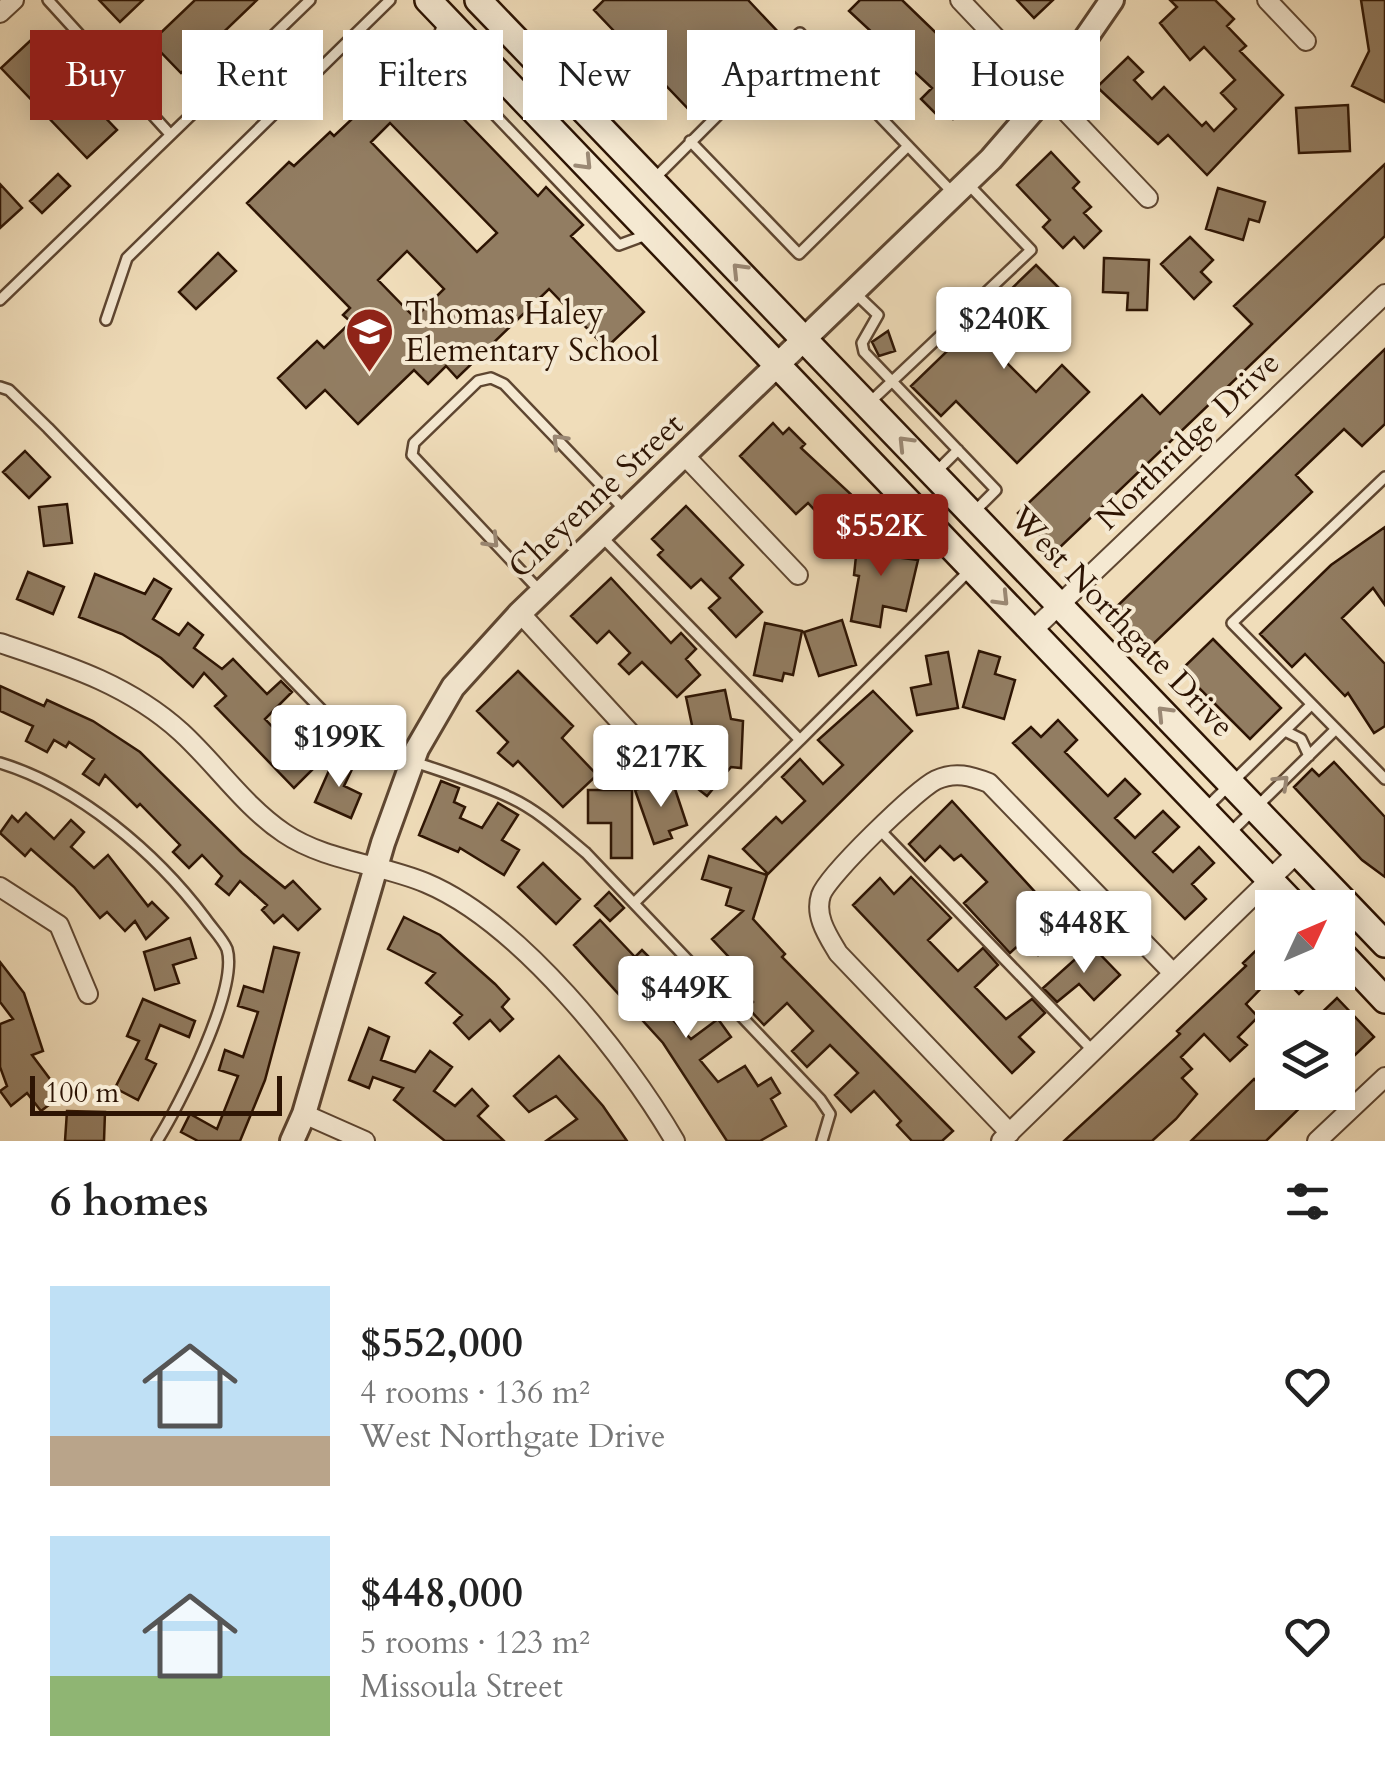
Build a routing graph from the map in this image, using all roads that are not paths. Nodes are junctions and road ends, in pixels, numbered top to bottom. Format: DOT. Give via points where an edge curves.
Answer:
graph roads {
  1 [pos="14,0"];
  2 [pos="48,0"];
  3 [pos="310,0"];
  4 [pos="390,0"];
  5 [pos="478,0"];
  6 [pos="960,0"];
  7 [pos="1112,0"];
  8 [pos="1268,0"];
  9 [pos="445,6"];
  10 [pos="0,12"];
  11 [pos="988,30"];
  12 [pos="1091,30"];
  13 [pos="1306,41"];
  14 [pos="1024,120"];
  15 [pos="1074,120"];
  16 [pos="169,133"];
  17 [pos="690,140"];
  18 [pos="908,146"];
  19 [pos="652,181"];
  20 [pos="961,189"];
  21 [pos="1148,198"];
  22 [pos="855,292"];
  23 [pos="1385,294"];
  24 [pos="0,300"];
  25 [pos="106,320"];
  26 [pos="806,340"];
  27 [pos="780,366"];
  28 [pos="892,382"];
  29 [pos="0,388"];
  30 [pos="868,404"];
  31 [pos="958,450"];
  32 [pos="685,456"];
  33 [pos="934,473"];
  34 [pos="1385,477"];
  35 [pos="627,512"];
  36 [pos="973,513"];
  37 [pos="601,536"];
  38 [pos="972,568"];
  39 [pos="798,575"];
  40 [pos="542,592"];
  41 [pos="1060,604"];
  42 [pos="520,613"];
  43 [pos="1032,630"];
  44 [pos="0,642"];
  45 [pos="1312,705"];
  46 [pos="1336,730"];
  47 [pos="1285,731"];
  48 [pos="634,738"];
  49 [pos="800,740"];
  50 [pos="1309,756"];
  51 [pos="0,762"];
  52 [pos="412,762"];
  53 [pos="1385,779"];
  54 [pos="1231,784"];
  55 [pos="1255,808"];
  56 [pos="1204,810"];
  57 [pos="884,826"];
  58 [pos="1228,835"];
  59 [pos="1297,852"];
  60 [pos="377,867"];
  61 [pos="1270,878"];
  62 [pos="0,887"];
  63 [pos="1281,890"];
  64 [pos="634,902"];
  65 [pos="1385,944"];
  66 [pos="1355,968"];
  67 [pos="1173,973"];
  68 [pos="88,994"];
  69 [pos="1385,1000"];
  70 [pos="1093,1052"];
  71 [pos="1385,1077"];
  72 [pos="304,1114"];
  73 [pos="1005,1137"];
  74 [pos="157,1141"];
  75 [pos="292,1141"];
  76 [pos="364,1141"];
  77 [pos="675,1141"];
  78 [pos="822,1141"];
  79 [pos="1318,1141"];
  1 -- 10 [label="street"];
  2 -- 16 [label="lane"];
  3 -- 16 [label="lane"];
  4 -- 25 [label="lane" via="126,258"];
  5 -- 19 [label="main road, West Northgate Drive"];
  6 -- 11 [label="street"];
  7 -- 12 [label="street, Cheyenne Street"];
  8 -- 13 [label="street"];
  9 -- 27 [label="main road"];
  14 -- 20 [label="street, Cheyenne Street"];
  15 -- 21 [label="street"];
  16 -- 24 [label="lane"];
  17 -- 18 [label="lane" via="799,254"];
  17 -- 18 [label="lane" via="800,32"];
  17 -- 19 [label="lane"];
  18 -- 20 [label="lane"];
  26 -- 19 [label="main road, West Northgate Drive, one-way"];
  20 -- 22 [label="street, Cheyenne Street"];
  20 -- 28 [label="lane" via="1031,250"];
  22 -- 26 [label="street, Cheyenne Street"];
  22 -- 28 [label="lane" via="878,315 862,343 864,352"];
  23 -- 41 [label="street, Northridge Drive"];
  26 -- 27 [label="street, Cheyenne Street"];
  26 -- 30 [label="main road, West Northgate Drive"];
  27 -- 32 [label="street, Cheyenne Street"];
  27 -- 38 [label="main road"];
  28 -- 30 [label="lane"];
  28 -- 31 [label="lane"];
  29 -- 52 [label="lane" via="48,428 344,734"];
  33 -- 30 [label="main road, West Northgate Drive, one-way"];
  31 -- 33 [label="lane"];
  31 -- 36 [label="lane" via="996,490"];
  32 -- 35 [label="street, Cheyenne Street"];
  32 -- 39 [label="street"];
  33 -- 36 [label="main road, West Northgate Drive"];
  34 -- 45 [label="lane" via="1232,623"];
  35 -- 37 [label="street, Cheyenne Street"];
  35 -- 40 [label="lane, one-way" via="504,384 491,378 465,394 414,443 412,455"];
  36 -- 41 [label="main road, West Northgate Drive"];
  37 -- 40 [label="street, Cheyenne Street"];
  37 -- 49 [label="lane"];
  38 -- 43 [label="main road, one-way"];
  38 -- 49 [label="lane"];
  40 -- 42 [label="street, Cheyenne Street"];
  41 -- 43 [label="street, Northridge Drive"];
  54 -- 41 [label="main road, West Northgate Drive, one-way"];
  42 -- 48 [label="street"];
  42 -- 52 [label="street, Cheyenne Street" via="452,687"];
  43 -- 56 [label="main road"];
  44 -- 60 [label="street" via="123,690 184,735 267,821 289,836"];
  45 -- 46 [label="lane"];
  45 -- 47 [label="lane"];
  46 -- 50 [label="lane"];
  46 -- 53 [label="lane"];
  47 -- 50 [label="lane" via="1301,739"];
  47 -- 54 [label="lane"];
  49 -- 64 [label="lane"];
  55 -- 50 [label="lane, one-way"];
  51 -- 74 [label="lane" via="28,771 102,817 183,889 227,950 226,985 176,1112"];
  52 -- 60 [label="street, Cheyenne Street"];
  52 -- 64 [label="lane" via="512,798 544,817"];
  54 -- 55 [label="main road, West Northgate Drive"];
  54 -- 56 [label="lane"];
  55 -- 58 [label="lane"];
  55 -- 59 [label="main road, West Northgate Drive"];
  56 -- 58 [label="main road"];
  57 -- 67 [label="street" via="937,779 954,774 989,784"];
  57 -- 70 [label="lane"];
  57 -- 73 [label="street" via="832,876 819,908 825,931"];
  58 -- 61 [label="main road"];
  59 -- 61 [label="street"];
  59 -- 65 [label="main road, West Northgate Drive"];
  60 -- 72 [label="street, Cheyenne Street"];
  60 -- 77 [label="street" via="459,899 514,943 620,1058"];
  61 -- 63 [label="main road"];
  61 -- 67 [label="street"];
  62 -- 68 [label="street" via="59,925"];
  64 -- 78 [label="lane" via="820,1098 830,1114"];
  66 -- 69 [label="main road"];
  67 -- 70 [label="street"];
  70 -- 73 [label="street"];
  71 -- 79 [label="street"];
  72 -- 75 [label="street, Cheyenne Street"];
  72 -- 76 [label="street"];
}
